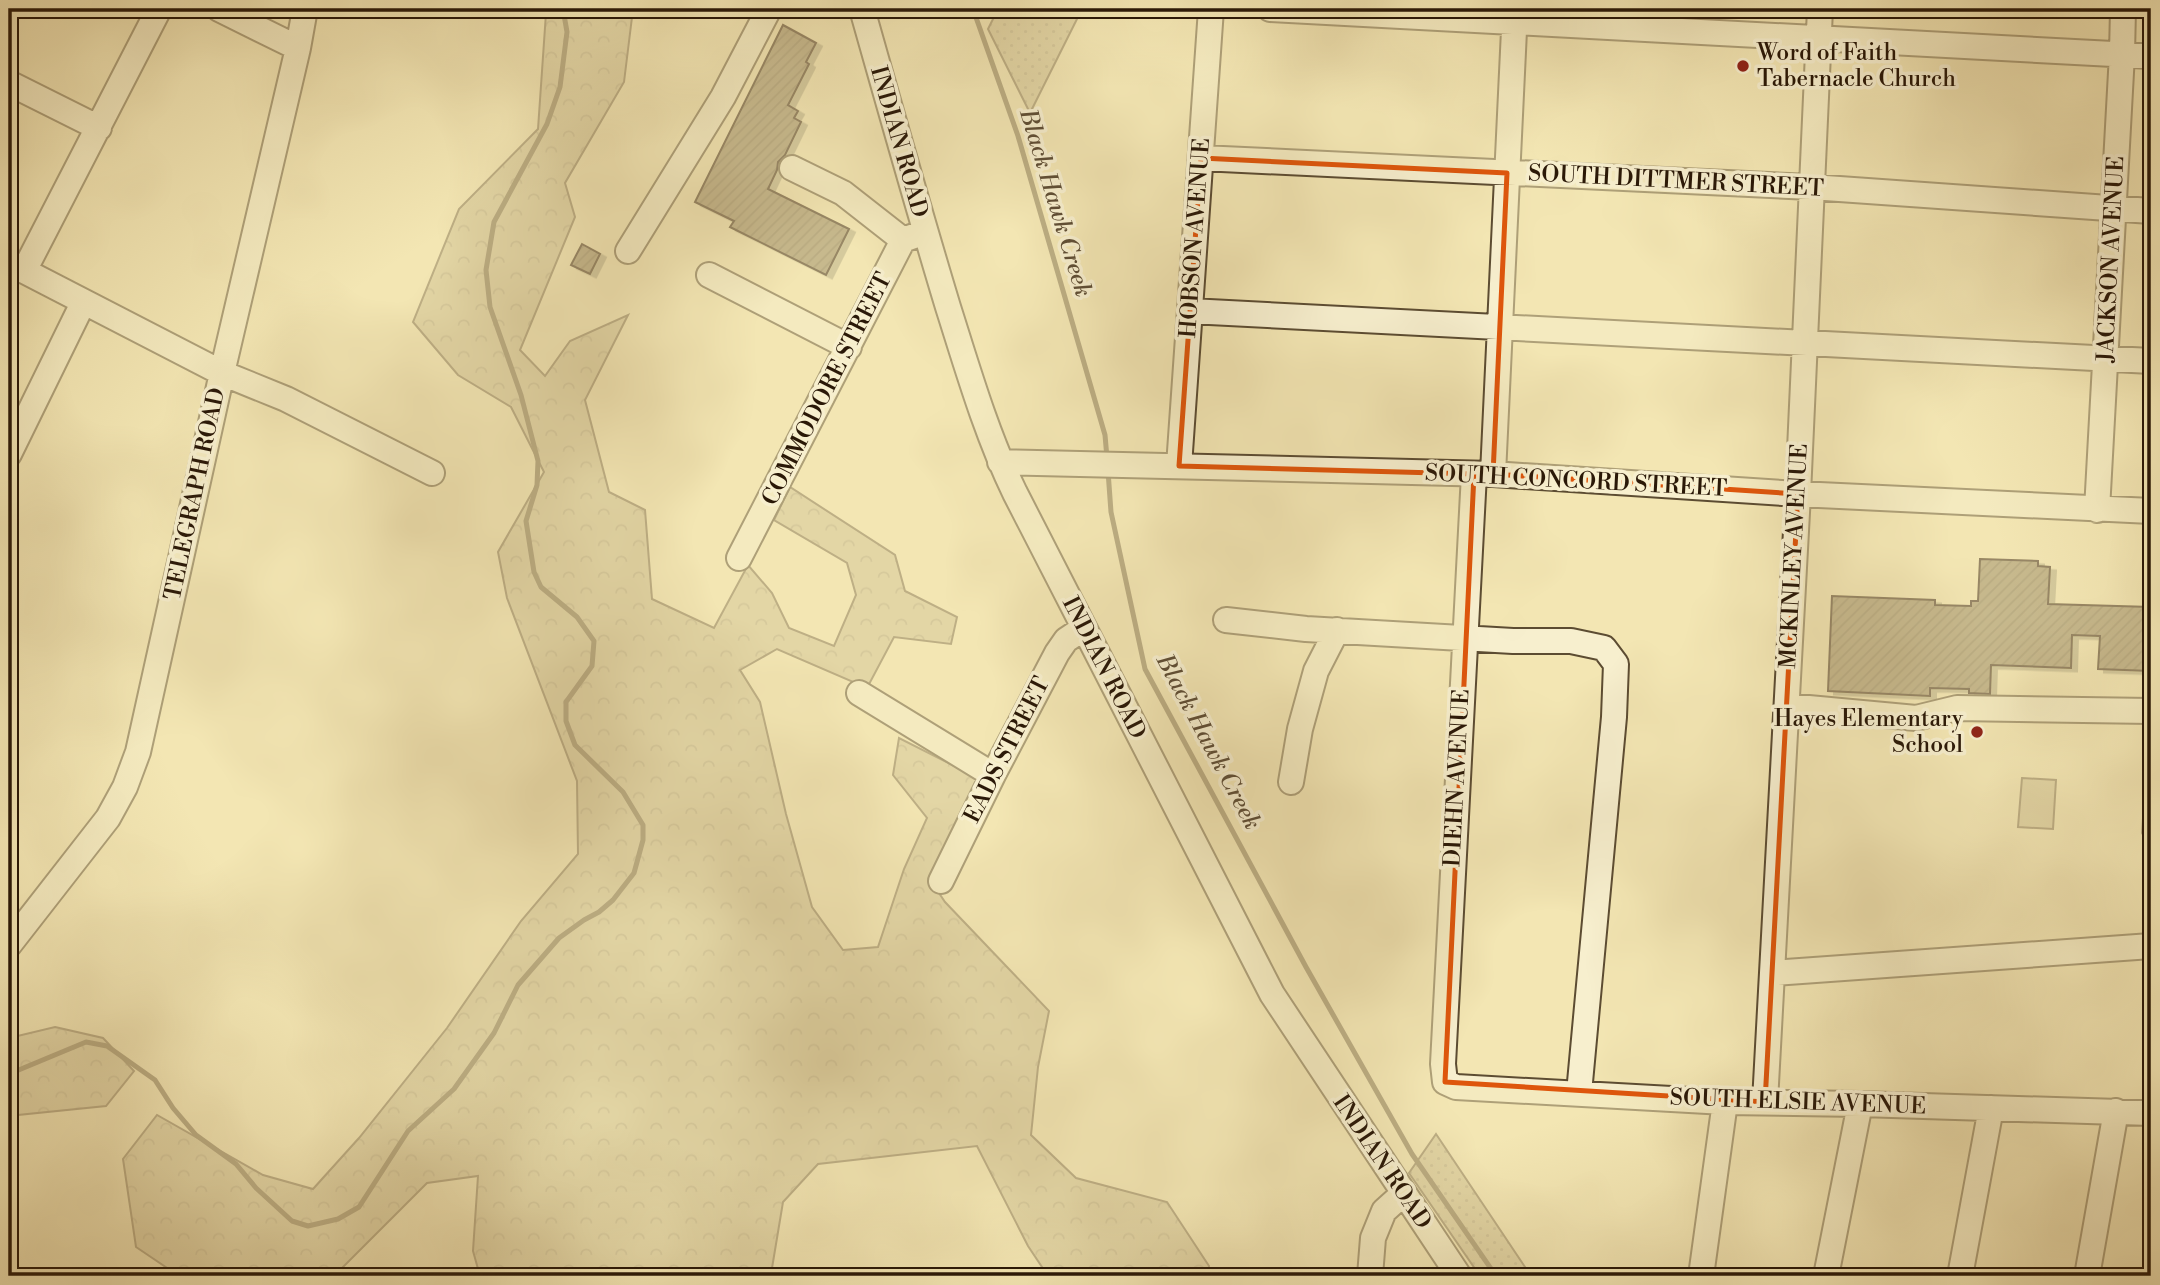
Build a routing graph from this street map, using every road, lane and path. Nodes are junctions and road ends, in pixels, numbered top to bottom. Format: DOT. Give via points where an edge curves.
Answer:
graph roads {
  1 [pos="159,9"];
  2 [pos="219,9"];
  3 [pos="305,9"];
  4 [pos="769,9"];
  5 [pos="862,9"];
  6 [pos="1211,9"];
  7 [pos="1270,9"];
  8 [pos="1819,9"];
  9 [pos="2123,9"];
  10 [pos="1515,16"];
  11 [pos="1818,38"];
  12 [pos="298,48"];
  13 [pos="2122,54"];
  14 [pos="2151,56"];
  15 [pos="9,83"];
  16 [pos="99,128"];
  17 [pos="1201,158"];
  18 [pos="792,169"];
  19 [pos="1507,173"];
  20 [pos="1811,187"];
  21 [pos="2114,209"];
  22 [pos="2151,211"];
  23 [pos="914,236"];
  24 [pos="628,251"];
  25 [pos="16,267"];
  26 [pos="709,275"];
  27 [pos="83,303"];
  28 [pos="1190,311"];
  29 [pos="1500,327"];
  30 [pos="1804,343"];
  31 [pos="849,347"];
  32 [pos="2105,359"];
  33 [pos="2151,361"];
  34 [pos="222,373"];
  35 [pos="9,453"];
  36 [pos="1000,462"];
  37 [pos="1179,466"];
  38 [pos="432,472"];
  39 [pos="1483,474"];
  40 [pos="1798,494"];
  41 [pos="2097,510"];
  42 [pos="2151,511"];
  43 [pos="739,558"];
  44 [pos="1226,620"];
  45 [pos="1084,628"];
  46 [pos="1337,630"];
  47 [pos="1465,637"];
  48 [pos="859,693"];
  49 [pos="1787,706"];
  50 [pos="2151,711"];
  51 [pos="993,775"];
  52 [pos="1291,782"];
  53 [pos="941,881"];
  54 [pos="9,945"];
  55 [pos="2151,946"];
  56 [pos="1773,974"];
  57 [pos="1445,1082"];
  58 [pos="1579,1093"];
  59 [pos="1725,1102"];
  60 [pos="1765,1102"];
  61 [pos="1860,1104"];
  62 [pos="1991,1108"];
  63 [pos="2116,1111"];
  64 [pos="2151,1113"];
  65 [pos="1404,1193"];
  66 [pos="1370,1276"];
  67 [pos="1459,1276"];
  68 [pos="1701,1276"];
  69 [pos="1826,1276"];
  70 [pos="1960,1276"];
  71 [pos="2087,1276"];
  1 -- 16 [label="street"];
  2 -- 12 [label="street"];
  3 -- 12 [label="street, TELEGRAPH ROAD"];
  4 -- 24 [label="street" via="723,97"];
  5 -- 23 [label="street, INDIAN ROAD"];
  6 -- 17 [label="street, HOBSON AVENUE"];
  7 -- 10 [label="street"];
  8 -- 11 [label="street, MCKINLEY AVENUE"];
  9 -- 13 [label="street, JACKSON AVENUE"];
  10 -- 11 [label="street"];
  10 -- 19 [label="street, DIEHN AVENUE"];
  11 -- 13 [label="street"];
  11 -- 20 [label="street, MCKINLEY AVENUE"];
  12 -- 34 [label="street, TELEGRAPH ROAD"];
  13 -- 14 [label="street"];
  13 -- 21 [label="street, JACKSON AVENUE"];
  15 -- 16 [label="street"];
  16 -- 25 [label="street"];
  17 -- 19 [label="street, SOUTH DITTMER STREET"];
  17 -- 28 [label="street, HOBSON AVENUE"];
  18 -- 23 [label="street" via="843,193"];
  19 -- 20 [label="street, SOUTH DITTMER STREET"];
  19 -- 29 [label="street, DIEHN AVENUE"];
  20 -- 21 [label="street, SOUTH DITTMER STREET"];
  20 -- 30 [label="street, MCKINLEY AVENUE"];
  21 -- 22 [label="street, SOUTH DITTMER STREET"];
  21 -- 32 [label="street, JACKSON AVENUE"];
  23 -- 31 [label="street, COMMODORE STREET"];
  23 -- 36 [label="street, INDIAN ROAD"];
  25 -- 27 [label="street"];
  26 -- 31 [label="street"];
  27 -- 34 [label="street"];
  27 -- 35 [label="street"];
  28 -- 29 [label="street"];
  28 -- 37 [label="street, HOBSON AVENUE"];
  29 -- 30 [label="street"];
  29 -- 39 [label="street, DIEHN AVENUE"];
  30 -- 32 [label="street"];
  30 -- 40 [label="street, MCKINLEY AVENUE"];
  31 -- 43 [label="street, COMMODORE STREET"];
  32 -- 33 [label="street"];
  32 -- 41 [label="street, JACKSON AVENUE"];
  34 -- 38 [label="street" via="286,399"];
  34 -- 54 [label="street, TELEGRAPH ROAD" via="138,752 125,787 108,818"];
  36 -- 37 [label="street, SOUTH CONCORD STREET"];
  36 -- 45 [label="street, INDIAN ROAD"];
  37 -- 39 [label="street, SOUTH CONCORD STREET"];
  39 -- 40 [label="street, SOUTH CONCORD STREET"];
  39 -- 47 [label="street, DIEHN AVENUE"];
  40 -- 41 [label="street, SOUTH CONCORD STREET"];
  40 -- 49 [label="street, MCKINLEY AVENUE"];
  41 -- 42 [label="street, SOUTH CONCORD STREET"];
  44 -- 46 [label="street"];
  45 -- 51 [label="street, EADS STREET" via="1056,653"];
  45 -- 65 [label="street, INDIAN ROAD" via="1272,994"];
  46 -- 47 [label="street"];
  46 -- 52 [label="street" via="1316,671"];
  47 -- 57 [label="street, DIEHN AVENUE"];
  47 -- 58 [label="street" via="1571,641 1604,648 1616,664 1615,718"];
  48 -- 51 [label="street"];
  49 -- 50 [label="street" via="1916,718 1957,708"];
  49 -- 56 [label="street, MCKINLEY AVENUE"];
  51 -- 53 [label="street, EADS STREET"];
  55 -- 56 [label="street"];
  56 -- 60 [label="street, MCKINLEY AVENUE"];
  57 -- 58 [label="street, SOUTH ELSIE AVENUE" via="1456,1087"];
  58 -- 59 [label="street, SOUTH ELSIE AVENUE"];
  59 -- 60 [label="street, SOUTH ELSIE AVENUE"];
  59 -- 68 [label="street"];
  60 -- 61 [label="street, SOUTH ELSIE AVENUE"];
  61 -- 62 [label="street, SOUTH ELSIE AVENUE"];
  61 -- 69 [label="street"];
  62 -- 63 [label="street, SOUTH ELSIE AVENUE"];
  62 -- 70 [label="street"];
  63 -- 64 [label="street, SOUTH ELSIE AVENUE"];
  63 -- 71 [label="street"];
  65 -- 66 [label="street" via="1384,1211 1373,1238"];
  65 -- 67 [label="street, INDIAN ROAD"];
}
